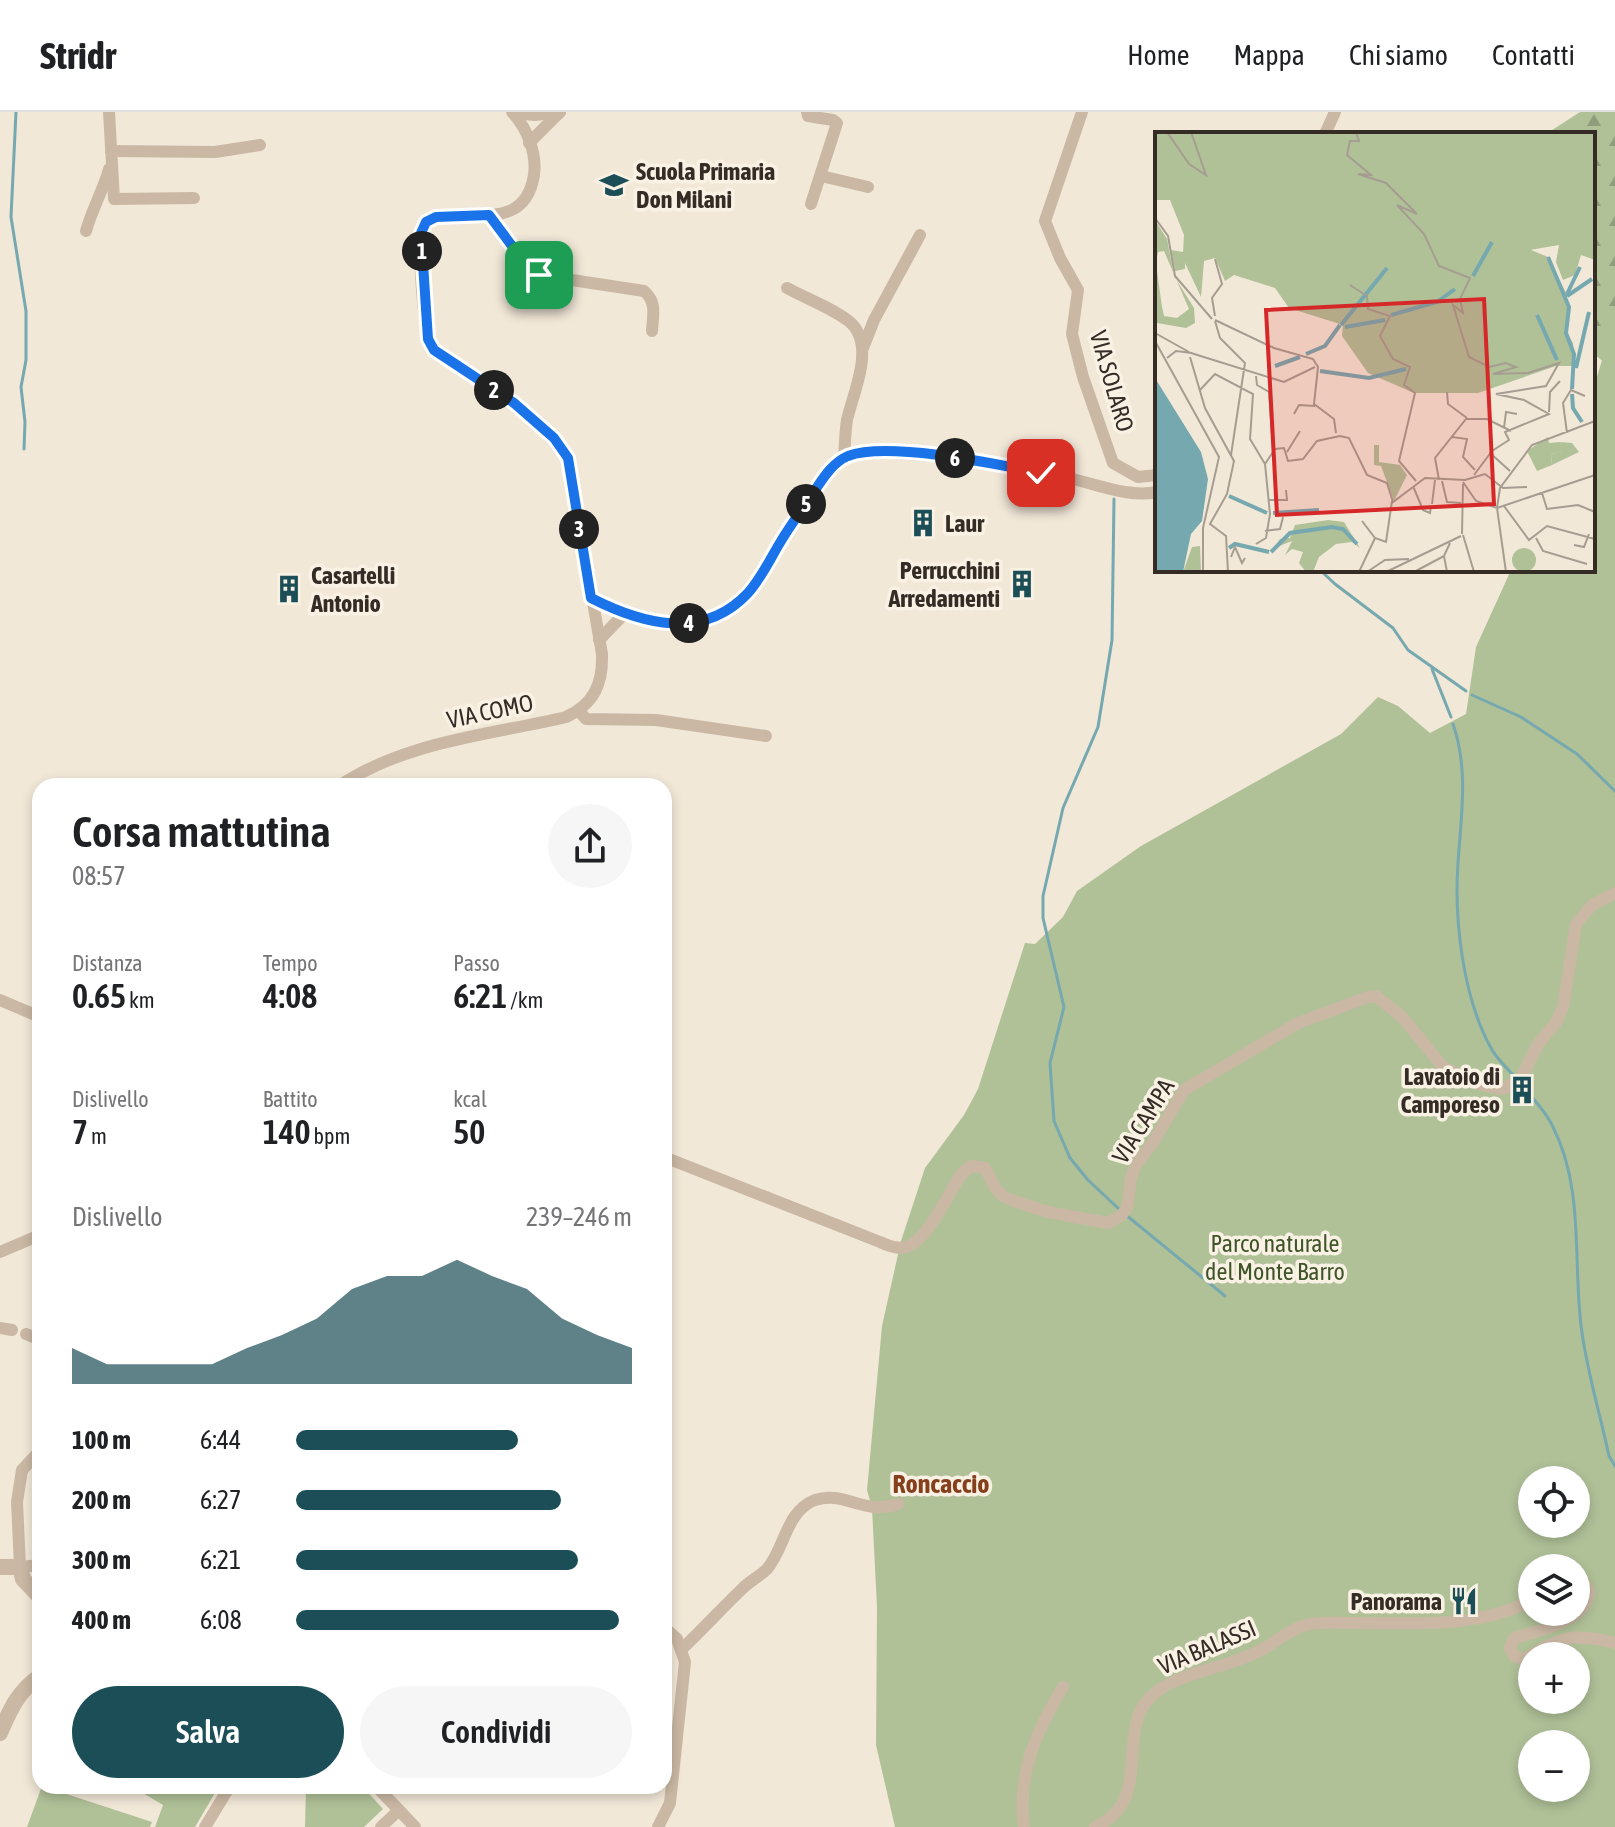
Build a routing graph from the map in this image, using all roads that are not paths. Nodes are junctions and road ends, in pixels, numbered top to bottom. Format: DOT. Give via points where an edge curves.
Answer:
graph roads {
  1 [pos="109,112"];
  2 [pos="513,112"];
  3 [pos="807,112"];
  4 [pos="1082,112"];
  5 [pos="1335,112"];
  6 [pos="1326,132"];
  7 [pos="529,143"];
  8 [pos="260,145"];
  9 [pos="112,155"];
  10 [pos="821,176"];
  11 [pos="868,187"];
  12 [pos="194,198"];
  13 [pos="811,204"];
  14 [pos="489,215"];
  15 [pos="86,231"];
  16 [pos="920,235"];
  17 [pos="787,288"];
  18 [pos="652,331"];
  19 [pos="862,351"];
  20 [pos="844,458"];
  21 [pos="1155,475"];
  22 [pos="1155,492"];
  23 [pos="591,598"];
  24 [pos="624,614"];
  25 [pos="599,640"];
  26 [pos="579,711"];
  27 [pos="766,736"];
  28 [pos="350,778"];
  29 [pos="1615,893"];
  30 [pos="0,1000"];
  31 [pos="32,1014"];
  32 [pos="672,1160"];
  33 [pos="32,1238"];
  34 [pos="0,1252"];
  35 [pos="26,1334"];
  36 [pos="32,1337"];
  37 [pos="32,1459"];
  38 [pos="898,1504"];
  39 [pos="32,1566"];
  40 [pos="0,1567"];
  41 [pos="20,1567"];
  42 [pos="32,1589"];
  43 [pos="1518,1605"];
  44 [pos="1553,1626"];
  45 [pos="672,1634"];
  46 [pos="1615,1643"];
  47 [pos="682,1649"];
  48 [pos="32,1682"];
  49 [pos="1063,1687"];
  50 [pos="0,1733"];
  51 [pos="672,1784"];
  52 [pos="225,1794"];
  53 [pos="384,1794"];
  54 [pos="671,1794"];
  55 [pos="399,1810"];
  56 [pos="205,1827"];
  57 [pos="381,1827"];
  58 [pos="415,1827"];
  59 [pos="658,1827"];
  60 [pos="1024,1827"];
  61 [pos="1095,1827"];
  1 -- 9 [label="street"];
  2 -- 7 [label="street"];
  2 -- 7 [label="street" via="560,112"];
  3 -- 10 [label="street" via="837,123"];
  4 -- 21 [label="street, VIA SOLARO" via="1045,221 1078,290 1072,334 1113,463 1138,477"];
  5 -- 6 [label="street"];
  7 -- 14 [label="street" via="535,166 526,200 513,210"];
  8 -- 9 [label="street"];
  9 -- 12 [label="street" via="114,199"];
  9 -- 15 [label="street"];
  10 -- 11 [label="street"];
  10 -- 13 [label="street"];
  14 -- 18 [label="street" via="539,275 644,291 654,306"];
  14 -- 23 [label="street" via="426,222 421,233 428,339 434,350 514,403 554,438 568,458"];
  16 -- 19 [label="street"];
  17 -- 19 [label="street" via="851,322"];
  19 -- 20 [label="street"];
  20 -- 22 [label="street" via="877,452 938,455 1124,492"];
  20 -- 24 [label="street" via="829,471 761,576 735,605 689,624"];
  23 -- 24 [label="street"];
  23 -- 25 [label="street"];
  24 -- 25 [label="street"];
  25 -- 26 [label="street" via="603,674"];
  26 -- 27 [label="street" via="586,719 656,720"];
  26 -- 28 [label="street, VIA COMO" via="410,752"];
  29 -- 32 [label="street, VIA CAMPA" via="1592,905 1576,924 1563,1007 1515,1083 1502,1089 1482,1085 1443,1067 1403,1018 1376,996 1368,997 1298,1023 1184,1090 1135,1166 1127,1208 1108,1223 1004,1197 985,1168 971,1166 925,1230 900,1248"];
  30 -- 31 [label="street"];
  33 -- 34 [label="street"];
  35 -- 36 [label="street"];
  37 -- 41 [label="street" via="22,1470 17,1502"];
  38 -- 47 [label="street" via="872,1508 835,1498 804,1506 767,1568"];
  39 -- 41 [label="street"];
  40 -- 41 [label="street"];
  41 -- 42 [label="street"];
  43 -- 61 [label="street, VIA BALASSI" via="1480,1619 1426,1624 1308,1624 1260,1651 1165,1686 1137,1718 1128,1792"];
  44 -- 46 [label="street" via="1514,1638 1514,1656 1524,1659 1569,1636"];
  45 -- 47 [label="street"];
  47 -- 51 [label="street"];
  48 -- 50 [label="street" via="13,1704"];
  49 -- 60 [label="street" via="1033,1741 1022,1805"];
  52 -- 56 [label="street"];
  53 -- 55 [label="street"];
  54 -- 59 [label="street"];
  55 -- 57 [label="street"];
  55 -- 58 [label="street"];
}
